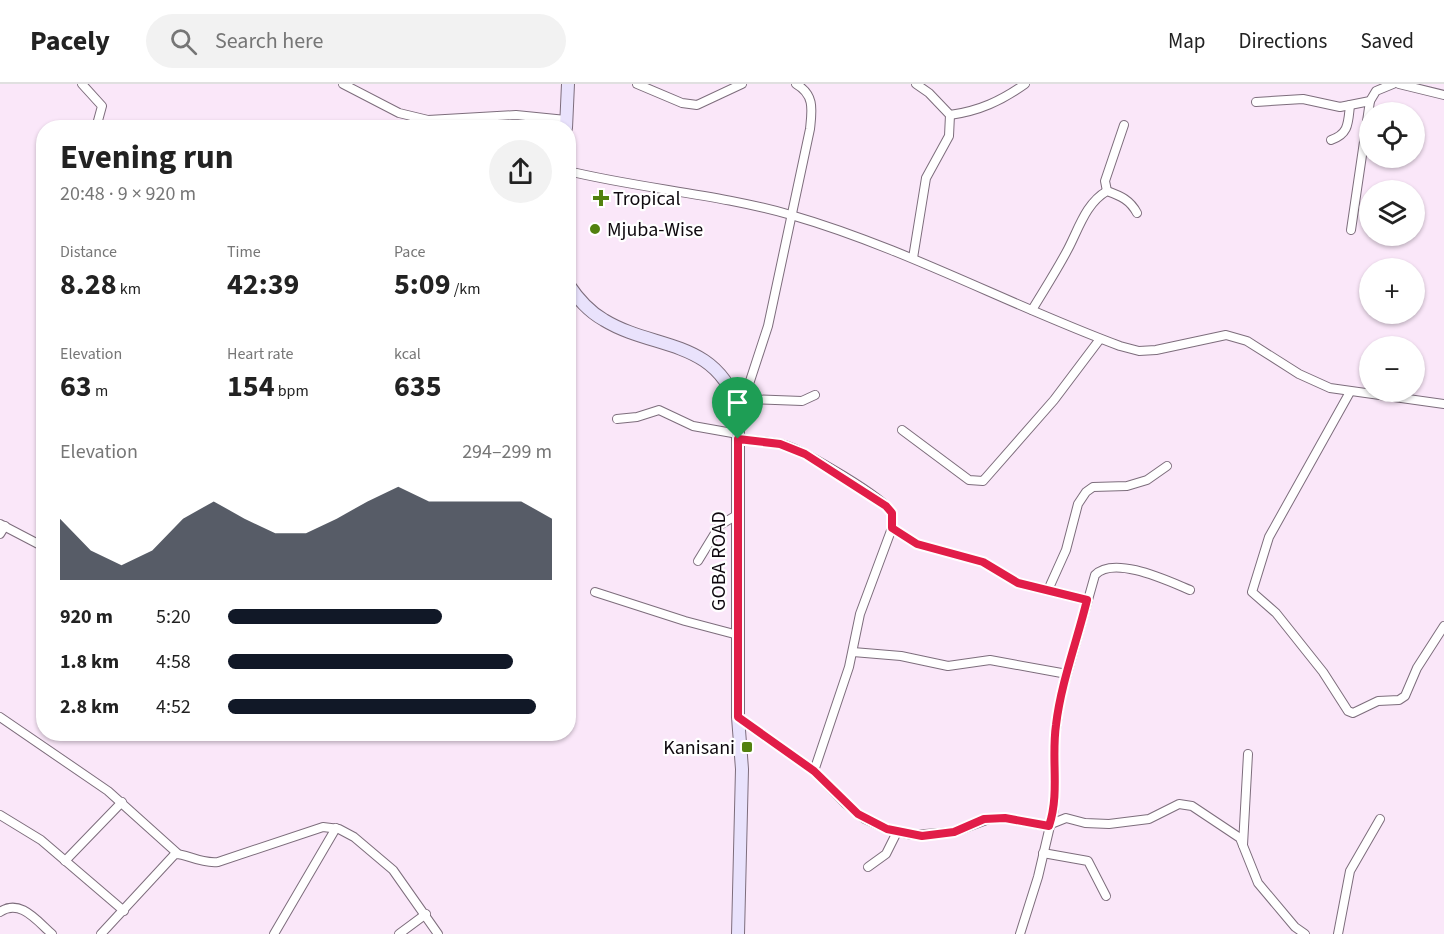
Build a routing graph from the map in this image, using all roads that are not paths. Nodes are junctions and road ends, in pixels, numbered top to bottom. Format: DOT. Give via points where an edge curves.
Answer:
graph roads {
  1 [pos="82,84"];
  2 [pos="343,84"];
  3 [pos="568,84"];
  4 [pos="637,84"];
  5 [pos="742,84"];
  6 [pos="916,84"];
  7 [pos="1025,84"];
  8 [pos="1399,84"];
  9 [pos="1439,84"];
  10 [pos="1388,85"];
  11 [pos="804,86"];
  12 [pos="1444,93"];
  13 [pos="1370,101"];
  14 [pos="1256,102"];
  15 [pos="1350,105"];
  16 [pos="950,115"];
  17 [pos="98,120"];
  18 [pos="428,120"];
  19 [pos="428,120"];
  20 [pos="544,120"];
  21 [pos="566,120"];
  22 [pos="1124,125"];
  23 [pos="1331,140"];
  24 [pos="576,173"];
  25 [pos="1107,191"];
  26 [pos="1137,213"];
  27 [pos="792,216"];
  28 [pos="1351,230"];
  29 [pos="913,258"];
  30 [pos="576,295"];
  31 [pos="1032,310"];
  32 [pos="1100,339"];
  33 [pos="1350,392"];
  34 [pos="815,395"];
  35 [pos="741,403"];
  36 [pos="1444,404"];
  37 [pos="617,419"];
  38 [pos="902,430"];
  39 [pos="738,437"];
  40 [pos="1167,466"];
  41 [pos="737,515"];
  42 [pos="2,528"];
  43 [pos="892,528"];
  44 [pos="36,543"];
  45 [pos="698,561"];
  46 [pos="1048,590"];
  47 [pos="1190,590"];
  48 [pos="595,592"];
  49 [pos="1087,600"];
  50 [pos="1444,626"];
  51 [pos="738,634"];
  52 [pos="853,652"];
  53 [pos="1067,675"];
  54 [pos="0,717"];
  55 [pos="738,717"];
  56 [pos="1248,754"];
  57 [pos="814,771"];
  58 [pos="122,802"];
  59 [pos="0,816"];
  60 [pos="1380,819"];
  61 [pos="1049,826"];
  62 [pos="336,828"];
  63 [pos="897,832"];
  64 [pos="1243,845"];
  65 [pos="1043,853"];
  66 [pos="177,854"];
  67 [pos="65,861"];
  68 [pos="868,867"];
  69 [pos="1106,896"];
  70 [pos="124,911"];
  71 [pos="0,912"];
  72 [pos="426,914"];
  73 [pos="52,934"];
  74 [pos="101,934"];
  75 [pos="274,934"];
  76 [pos="399,934"];
  77 [pos="438,934"];
  78 [pos="738,934"];
  79 [pos="1020,934"];
  80 [pos="1305,934"];
  81 [pos="1338,934"];
  1 -- 17 [label="street" via="101,104"];
  2 -- 18 [label="street" via="399,113"];
  3 -- 21 [label="main road"];
  4 -- 5 [label="street" via="682,104 697,105"];
  6 -- 16 [label="street"];
  7 -- 16 [label="street" via="998,102 973,112"];
  8 -- 12 [label="street"];
  9 -- 12 [label="street"];
  10 -- 13 [label="street" via="1376,91"];
  11 -- 27 [label="street" via="813,105"];
  13 -- 15 [label="street"];
  13 -- 28 [label="street"];
  14 -- 15 [label="street" via="1303,99 1326,106"];
  15 -- 23 [label="street" via="1346,132"];
  16 -- 29 [label="street" via="949,136 926,178"];
  19 -- 20 [label="street" via="516,115"];
  22 -- 25 [label="street" via="1105,181"];
  24 -- 27 [label="street" via="741,202"];
  25 -- 26 [label="street" via="1128,200"];
  25 -- 31 [label="street" via="1087,210"];
  27 -- 29 [label="street"];
  27 -- 35 [label="street" via="768,326"];
  29 -- 31 [label="street"];
  30 -- 35 [label="main road, GOBA ROAD" via="606,322 706,362 729,384"];
  31 -- 32 [label="street"];
  32 -- 33 [label="street" via="1139,351 1226,335 1247,341 1312,381"];
  32 -- 38 [label="street" via="1050,406 983,481 969,480"];
  33 -- 36 [label="street"];
  33 -- 50 [label="street" via="1269,537 1252,592 1276,613 1350,712 1405,696 1417,668"];
  34 -- 35 [label="street" via="802,401"];
  35 -- 39 [label="main road, GOBA ROAD"];
  37 -- 39 [label="street" via="659,410 690,425"];
  39 -- 41 [label="main road, GOBA ROAD"];
  39 -- 43 [label="street" via="780,444 805,454 886,506 892,513"];
  40 -- 46 [label="street" via="1147,480 1086,492 1078,504 1066,550"];
  41 -- 45 [label="street" via="720,525"];
  41 -- 51 [label="main road, GOBA ROAD"];
  42 -- 44 [label="street"];
  43 -- 46 [label="street" via="917,544 983,562 1014,581"];
  43 -- 52 [label="street" via="860,614"];
  46 -- 49 [label="street"];
  47 -- 49 [label="street" via="1129,568 1110,569 1095,575"];
  48 -- 51 [label="street"];
  49 -- 53 [label="street"];
  51 -- 55 [label="main road, GOBA ROAD"];
  52 -- 53 [label="street" via="901,656 948,666 990,660"];
  52 -- 57 [label="street"];
  53 -- 61 [label="street" via="1055,728 1054,809"];
  54 -- 58 [label="street"];
  55 -- 57 [label="street"];
  55 -- 78 [label="main road, GOBA ROAD" via="742,769"];
  56 -- 64 [label="street"];
  57 -- 63 [label="street" via="858,814"];
  58 -- 66 [label="street"];
  58 -- 67 [label="street"];
  59 -- 67 [label="street" via="41,840"];
  60 -- 81 [label="street" via="1350,871"];
  61 -- 63 [label="street" via="1005,818 989,819 943,834"];
  61 -- 64 [label="street" via="1066,818 1109,824 1149,819 1185,804 1227,828"];
  61 -- 65 [label="street"];
  62 -- 66 [label="street" via="315,830 218,862 197,861"];
  62 -- 72 [label="street" via="351,834 381,859"];
  62 -- 75 [label="street"];
  63 -- 68 [label="street" via="886,855"];
  64 -- 80 [label="street" via="1258,883"];
  65 -- 69 [label="street" via="1087,860"];
  65 -- 79 [label="street"];
  66 -- 70 [label="street"];
  67 -- 70 [label="street"];
  70 -- 74 [label="street"];
  71 -- 73 [label="street" via="11,906 19,907"];
  72 -- 76 [label="street"];
  72 -- 77 [label="street"];
}
